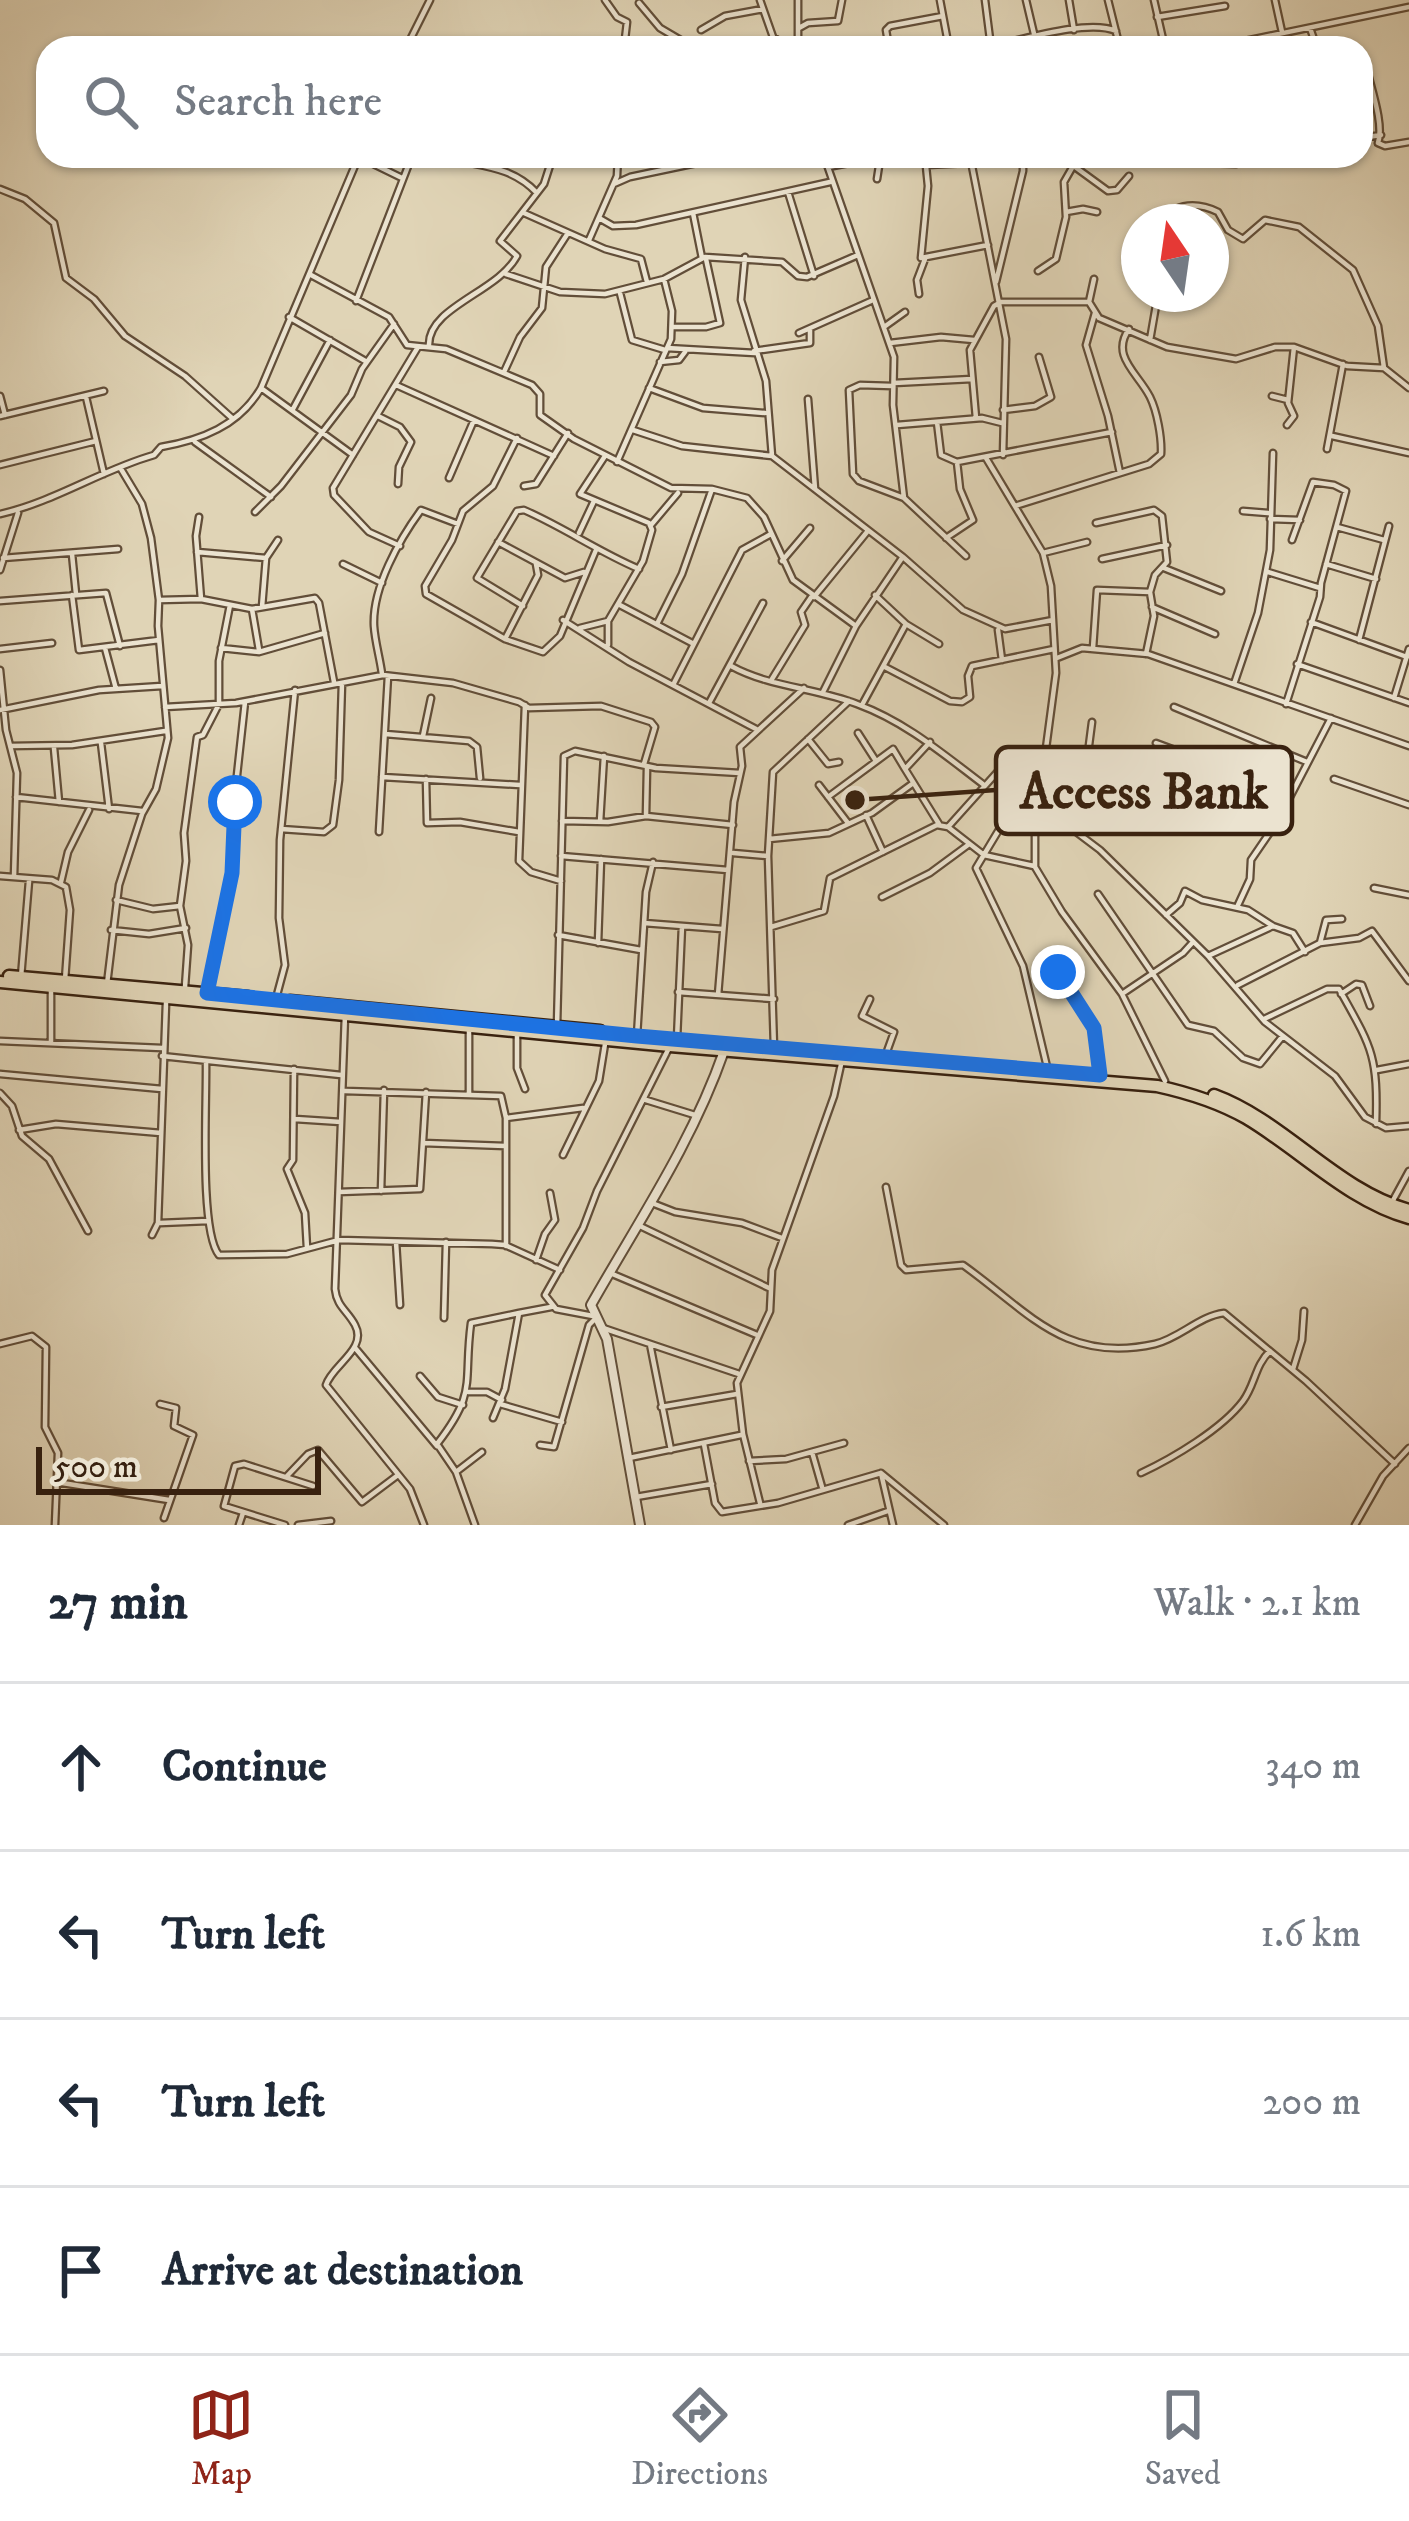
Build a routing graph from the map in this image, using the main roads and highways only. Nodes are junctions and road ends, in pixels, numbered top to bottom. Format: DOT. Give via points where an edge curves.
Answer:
graph roads {
  1 [pos="0,980"];
  2 [pos="275,1002"];
  3 [pos="674,1042"];
  4 [pos="1400,1210"];
  1 -- 2 [label="main road"];
  1 -- 2 [label="main road"];
  2 -- 3 [label="main road"];
  2 -- 3 [label="main road"];
  3 -- 4 [label="main road" via="1179,1090 1248,1119 1361,1197"];
  3 -- 4 [label="main road" via="1165,1081 1245,1108"];
}
